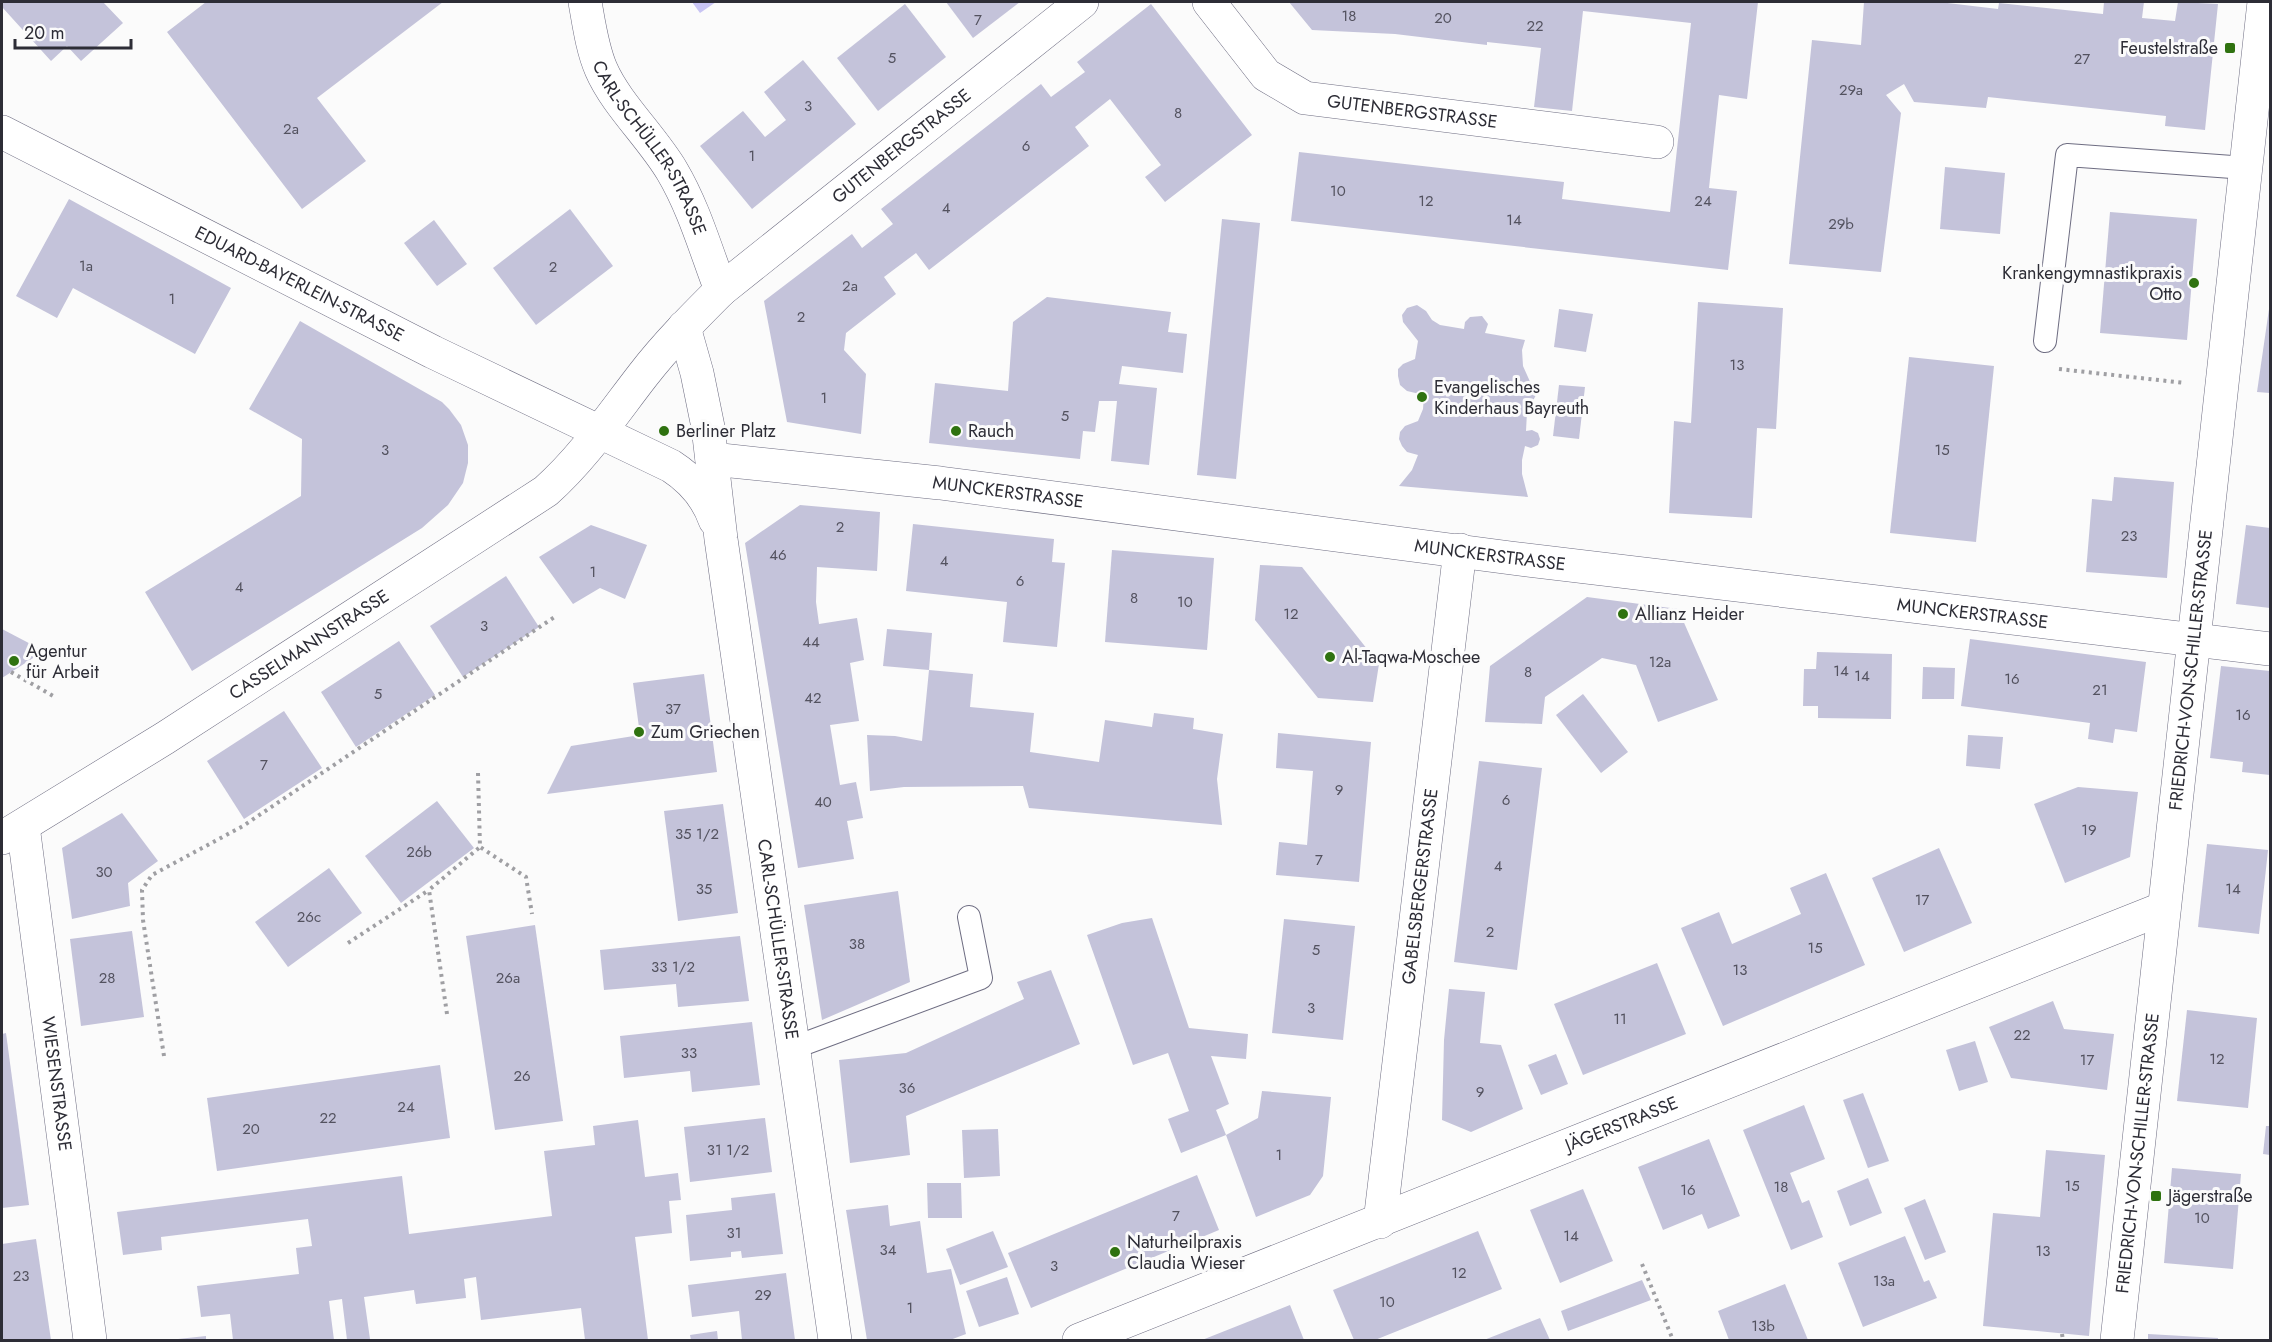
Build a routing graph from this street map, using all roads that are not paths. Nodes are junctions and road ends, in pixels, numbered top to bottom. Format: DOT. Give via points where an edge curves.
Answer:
graph roads {
  1 [pos="585,2"];
  2 [pos="1082,2"];
  3 [pos="1209,2"];
  4 [pos="2264,2"];
  5 [pos="2,132"];
  6 [pos="1657,142"];
  7 [pos="2246,168"];
  8 [pos="722,290"];
  9 [pos="684,327"];
  10 [pos="2045,341"];
  11 [pos="600,433"];
  12 [pos="712,459"];
  13 [pos="721,538"];
  14 [pos="1460,550"];
  15 [pos="2194,640"];
  16 [pos="2271,649"];
  17 [pos="12,832"];
  18 [pos="2164,908"];
  19 [pos="969,917"];
  20 [pos="794,1048"];
  21 [pos="1380,1222"];
  22 [pos="90,1341"];
  23 [pos="835,1341"];
  24 [pos="1079,1341"];
  25 [pos="2117,1341"];
  1 -- 8 [label="street, CARL-SCHÜLLER-STRASSE" via="601,69 673,172"];
  2 -- 8 [label="street, GUTENBERGSTRASSE"];
  3 -- 6 [label="street, GUTENBERGSTRASSE" via="1266,75 1305,98"];
  4 -- 7 [label="street, FRIEDRICH-VON-SCHILLER-STRASSE"];
  5 -- 11 [label="street, EDUARD-BAYERLEIN-STRASSE"];
  7 -- 10 [label="lane" via="2067,155"];
  7 -- 15 [label="street, FRIEDRICH-VON-SCHILLER-STRASSE"];
  8 -- 9 [label="street"];
  9 -- 11 [label="street"];
  9 -- 12 [label="street" via="703,401"];
  11 -- 13 [label="street" via="687,477 712,512"];
  11 -- 17 [label="street, CASSELMANNSTRASSE" via="565,474 521,508"];
  12 -- 13 [label="street"];
  12 -- 14 [label="street, MUNCKERSTRASSE" via="940,483"];
  13 -- 20 [label="street, CARL-SCHÜLLER-STRASSE"];
  14 -- 15 [label="street, MUNCKERSTRASSE"];
  14 -- 21 [label="street, GABELSBERGERSTRASSE"];
  15 -- 16 [label="street, MUNCKERSTRASSE"];
  15 -- 18 [label="street, FRIEDRICH-VON-SCHILLER-STRASSE"];
  17 -- 22 [label="street, WIESENSTRASSE"];
  18 -- 21 [label="street, JÄGERSTRASSE"];
  18 -- 25 [label="street, FRIEDRICH-VON-SCHILLER-STRASSE"];
  19 -- 20 [label="lane" via="981,978"];
  20 -- 23 [label="street, CARL-SCHÜLLER-STRASSE"];
  21 -- 24 [label="street, JÄGERSTRASSE"];
}
